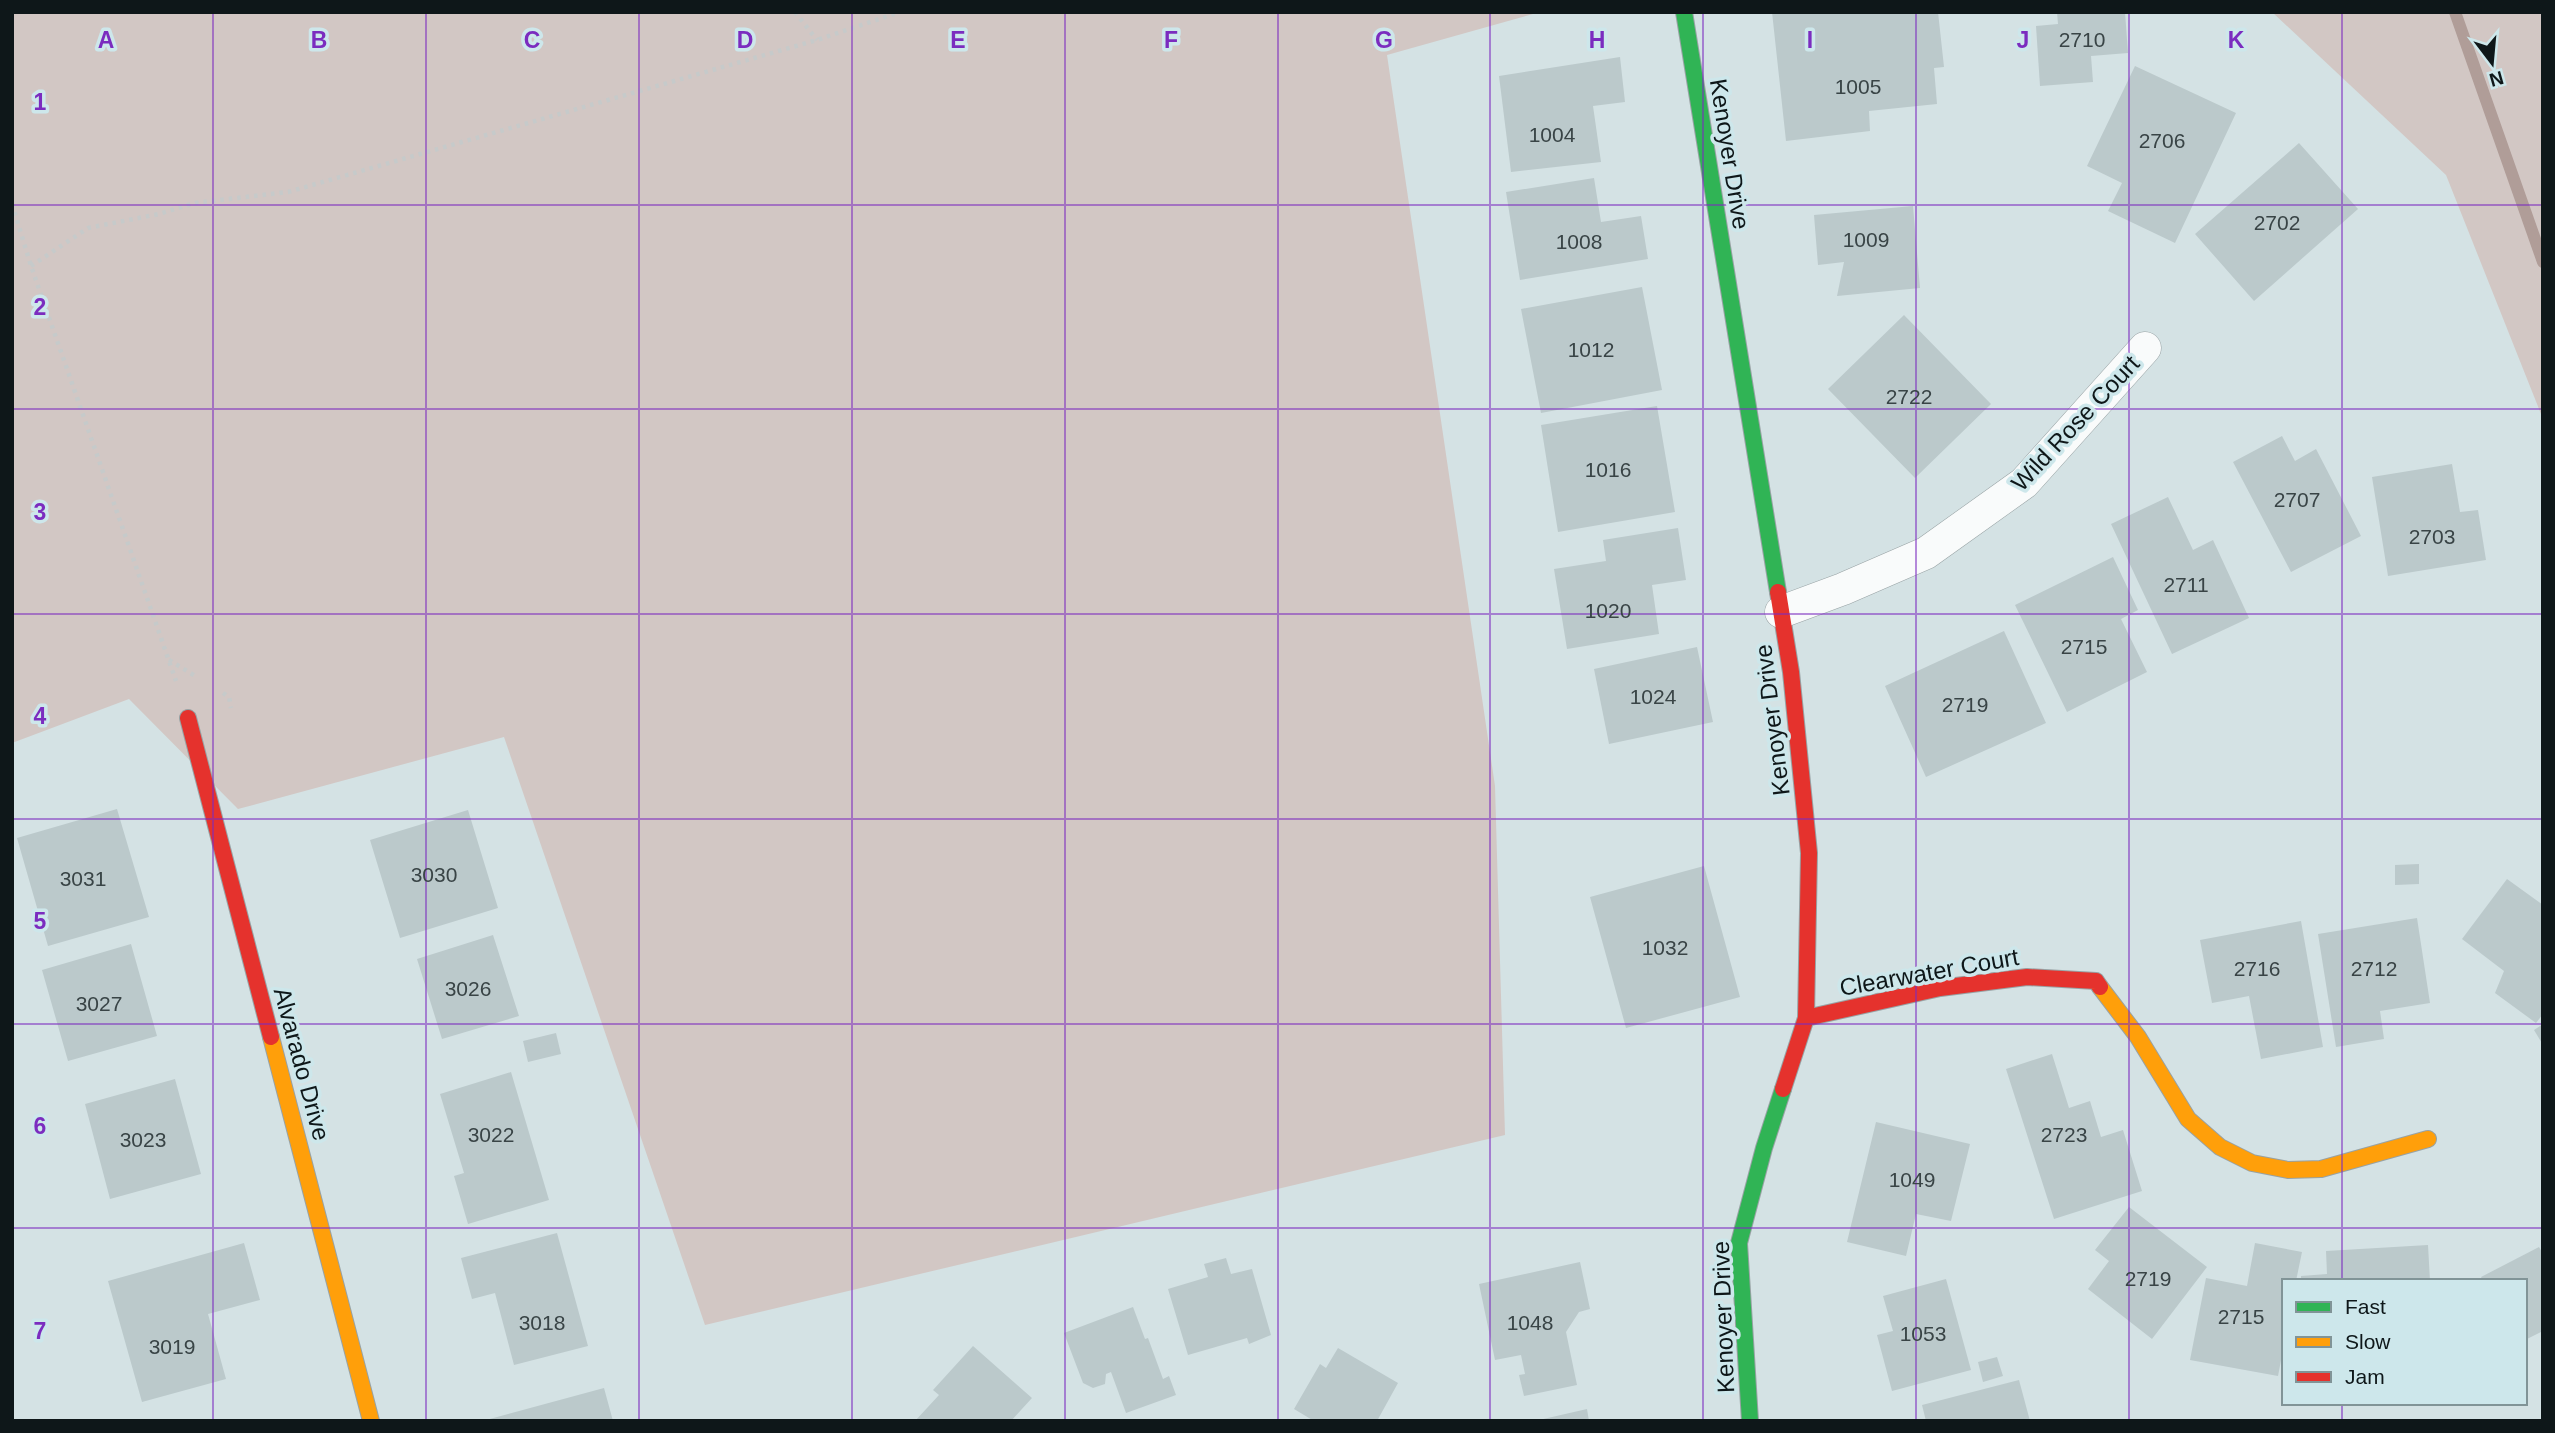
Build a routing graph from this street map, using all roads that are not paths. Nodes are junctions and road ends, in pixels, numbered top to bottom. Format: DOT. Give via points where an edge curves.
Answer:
graph roads {
  1 [pos="1684,12"];
  2 [pos="2146,348"];
  3 [pos="1781,612"];
  4 [pos="188,718"];
  5 [pos="1806,1017"];
  6 [pos="2428,1139"];
  7 [pos="367,1420"];
  8 [pos="1750,1421"];
  1 -- 3 [label="street, Kenoyer Drive"];
  2 -- 3 [label="street, Wild Rose Court" via="2024,483 1926,553"];
  3 -- 5 [label="street, Kenoyer Drive" via="1809,853"];
  4 -- 7 [label="street, Alvarado Drive"];
  5 -- 6 [label="street, Clearwater Court" via="1940,988 2027,977 2096,981 2138,1037 2188,1119 2220,1147 2252,1163 2288,1170 2321,1168"];
  5 -- 8 [label="street, Kenoyer Drive" via="1739,1243"];
}
